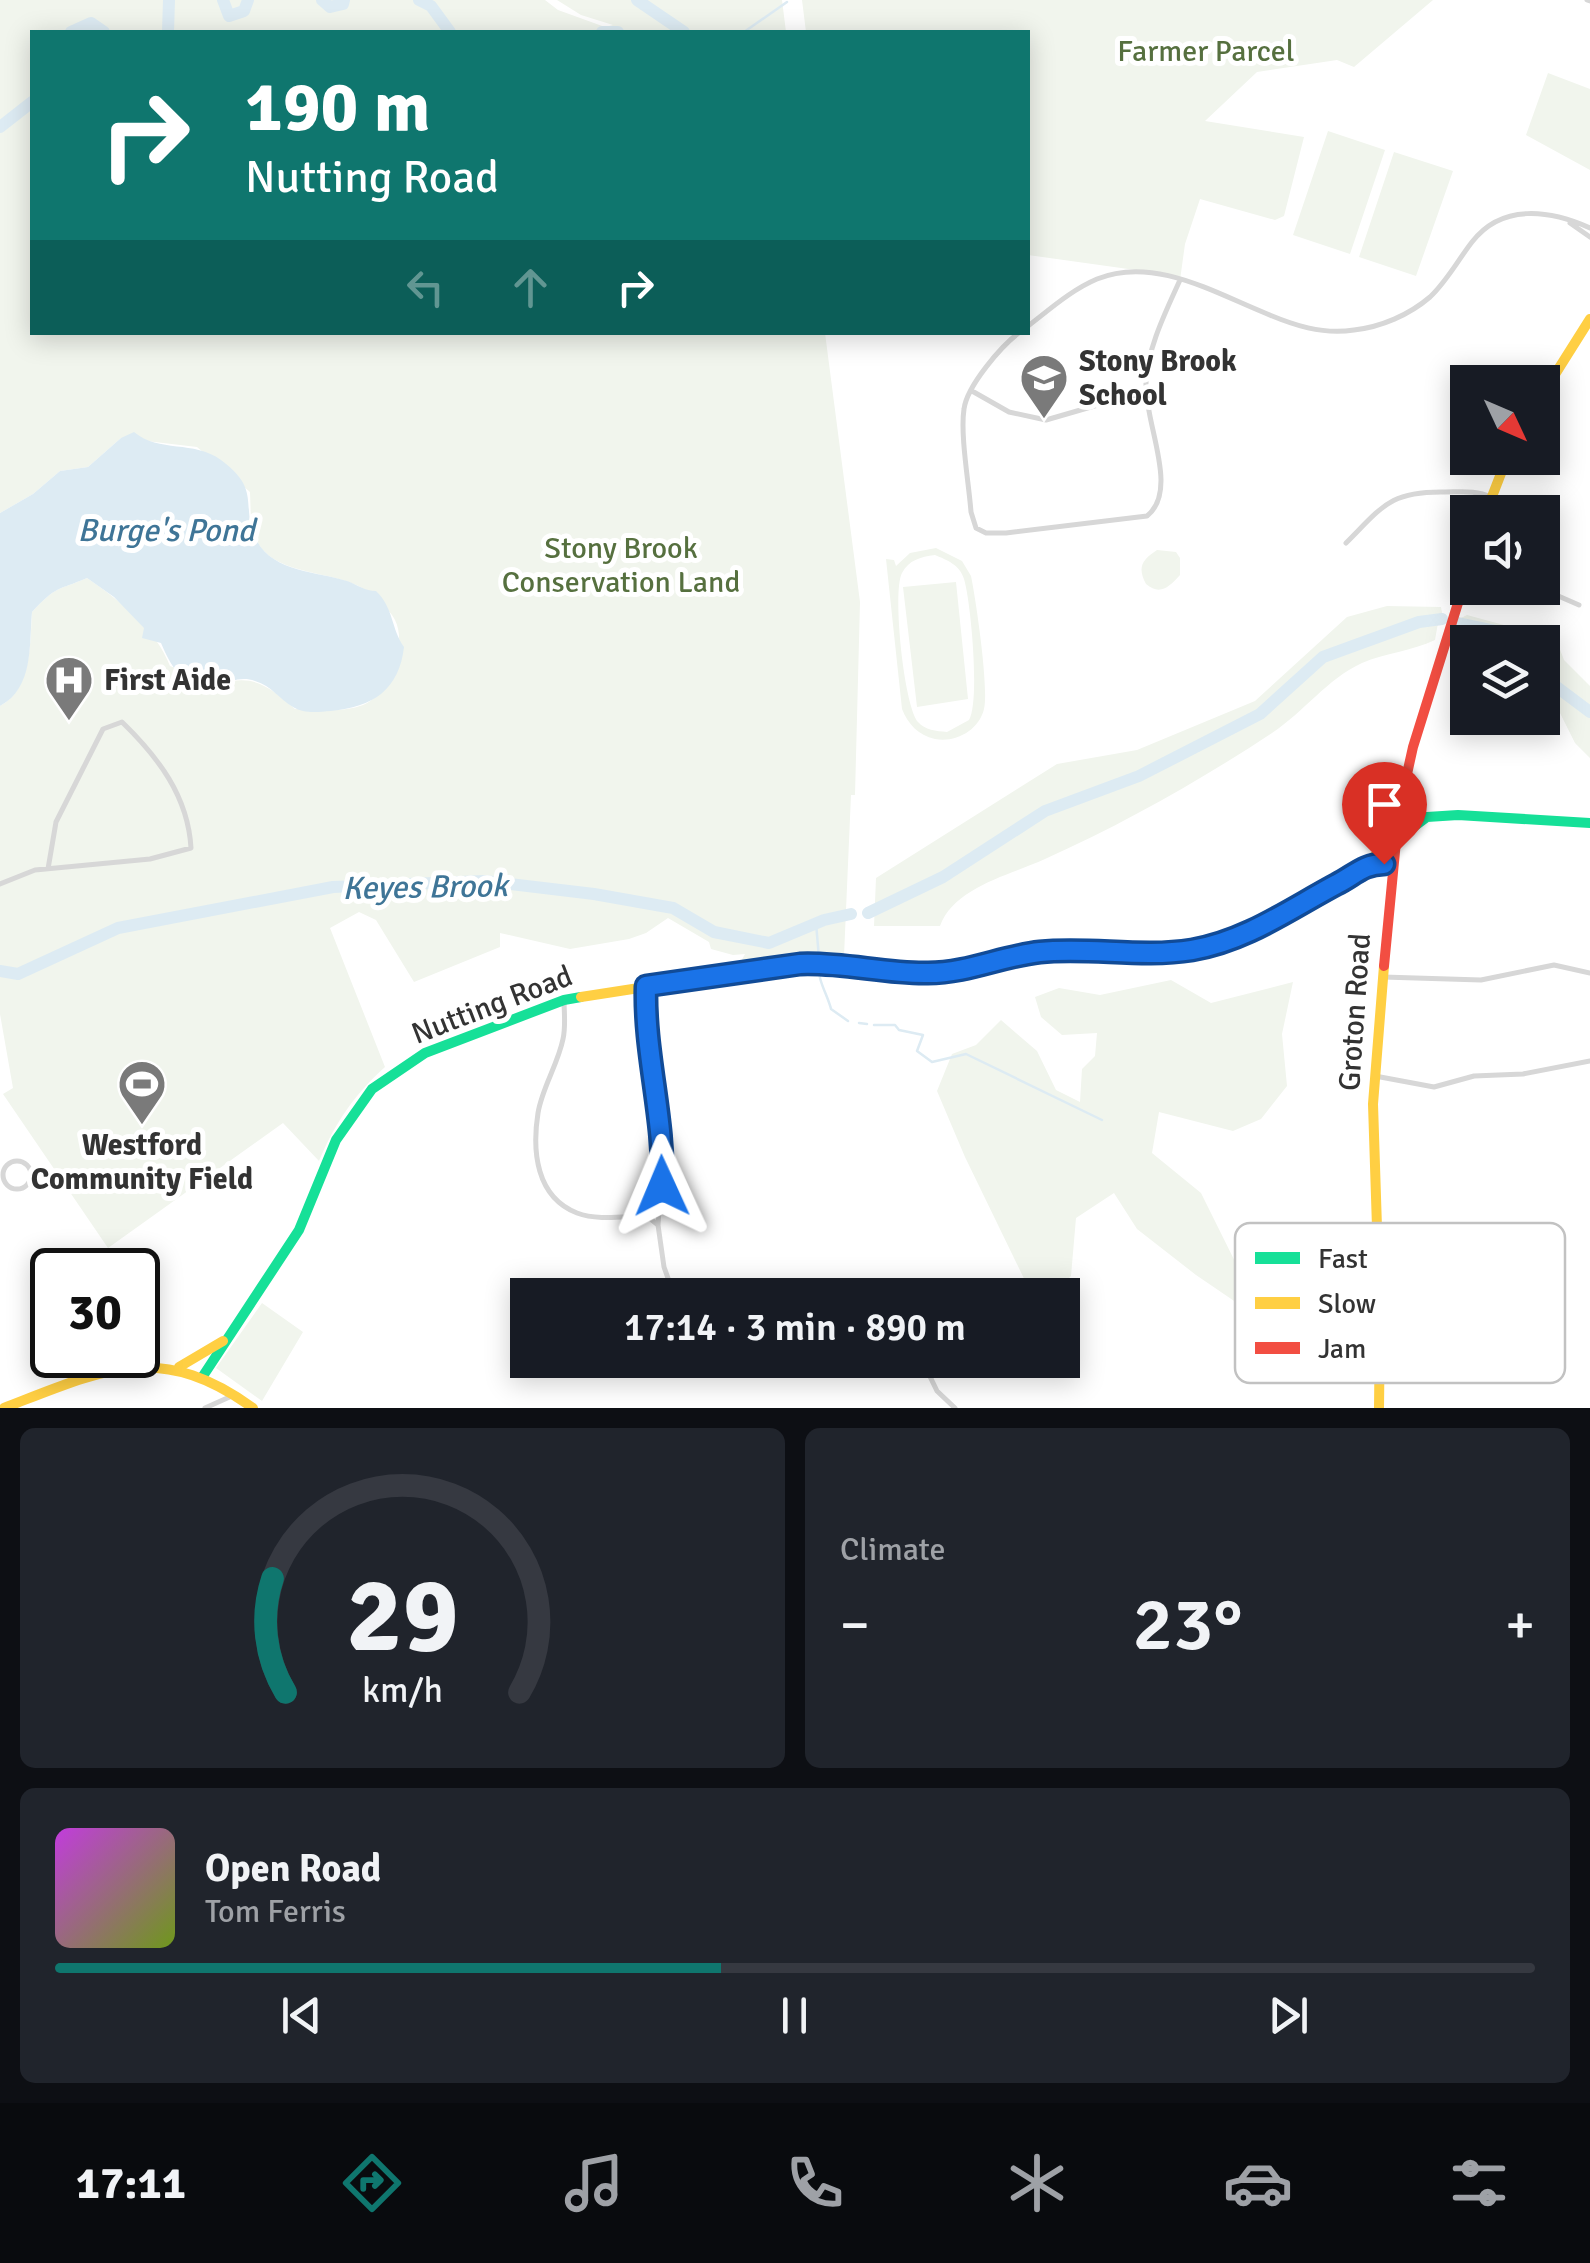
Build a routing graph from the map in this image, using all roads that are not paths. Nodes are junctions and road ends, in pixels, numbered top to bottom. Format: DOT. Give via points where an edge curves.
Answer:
graph roads {
  1 [pos="1564,218"];
  2 [pos="1590,228"];
  3 [pos="1590,237"];
  4 [pos="1180,280"];
  5 [pos="1590,320"];
  6 [pos="1030,325"];
  7 [pos="1016,335"];
  8 [pos="1560,366"];
  9 [pos="972,392"];
  10 [pos="1146,398"];
  11 [pos="1483,495"];
  12 [pos="1346,543"];
  13 [pos="1560,597"];
  14 [pos="1458,605"];
  15 [pos="1579,605"];
  16 [pos="1401,798"];
  17 [pos="1427,818"];
  18 [pos="1590,823"];
  19 [pos="1395,839"];
  20 [pos="1366,864"];
  21 [pos="1392,864"];
  22 [pos="48,869"];
  23 [pos="0,884"];
  24 [pos="1590,973"];
  25 [pos="1383,977"];
  26 [pos="646,986"];
  27 [pos="564,1000"];
  28 [pos="1590,1061"];
  29 [pos="1375,1076"];
  30 [pos="7,1185"];
  31 [pos="0,1191"];
  32 [pos="1376,1223"];
  33 [pos="658,1225"];
  34 [pos="668,1278"];
  35 [pos="227,1339"];
  36 [pos="178,1367"];
  37 [pos="203,1376"];
  38 [pos="931,1378"];
  39 [pos="223,1386"];
  40 [pos="236,1394"];
  41 [pos="218,1402"];
  42 [pos="4,1408"];
  43 [pos="204,1408"];
  44 [pos="253,1408"];
  45 [pos="955,1408"];
  1 -- 2 [label="street"];
  1 -- 3 [label="street"];
  1 -- 4 [label="street" via="1504,216 1489,224 1429,298 1392,320 1352,331 1292,324"];
  4 -- 6 [label="street" via="1161,272 1112,274 1078,289"];
  4 -- 10 [label="street" via="1146,379"];
  5 -- 8 [label="street"];
  7 -- 9 [label="street"];
  9 -- 10 [label="street" via="1009,412 1046,420"];
  9 -- 10 [label="street" via="966,402 971,512 986,534 1112,522 1158,508 1163,494"];
  11 -- 12 [label="street" via="1402,494"];
  13 -- 15 [label="street"];
  14 -- 16 [label="street, Groton Road"];
  16 -- 17 [label="street"];
  16 -- 19 [label="street, Groton Road"];
  17 -- 18 [label="street"];
  17 -- 19 [label="street, Nutting Road"];
  19 -- 20 [label="street, Nutting Road"];
  19 -- 21 [label="street, Groton Road"];
  20 -- 21 [label="street"];
  20 -- 26 [label="street, Nutting Road" via="1254,931 1191,950 1039,952 930,973 800,964"];
  21 -- 25 [label="street, Groton Road"];
  22 -- 22 [label="street" via="56,822 103,729 122,722 174,786 188,818 191,848"];
  22 -- 23 [label="street"];
  24 -- 25 [label="street" via="1554,964 1481,980"];
  25 -- 29 [label="street, Groton Road"];
  26 -- 27 [label="street, Nutting Road"];
  26 -- 33 [label="street" via="664,1150"];
  27 -- 33 [label="street" via="564,1038 538,1111 540,1180 577,1213 647,1216"];
  27 -- 35 [label="street, Nutting Road" via="425,1053 372,1089 336,1140 299,1230"];
  28 -- 29 [label="street" via="1434,1086"];
  29 -- 32 [label="street, Groton Road"];
  30 -- 30 [label="street" via="27,1184 26,1166 8,1165"];
  30 -- 31 [label="street"];
  33 -- 34 [label="street"];
  35 -- 36 [label="street"];
  35 -- 37 [label="street, Nutting Road"];
  36 -- 37 [label="street"];
  36 -- 42 [label="street" via="113,1370"];
  37 -- 39 [label="street"];
  38 -- 45 [label="street"];
  39 -- 40 [label="street"];
  39 -- 41 [label="street"];
  40 -- 41 [label="street"];
  40 -- 44 [label="street"];
  41 -- 43 [label="street"];
}
